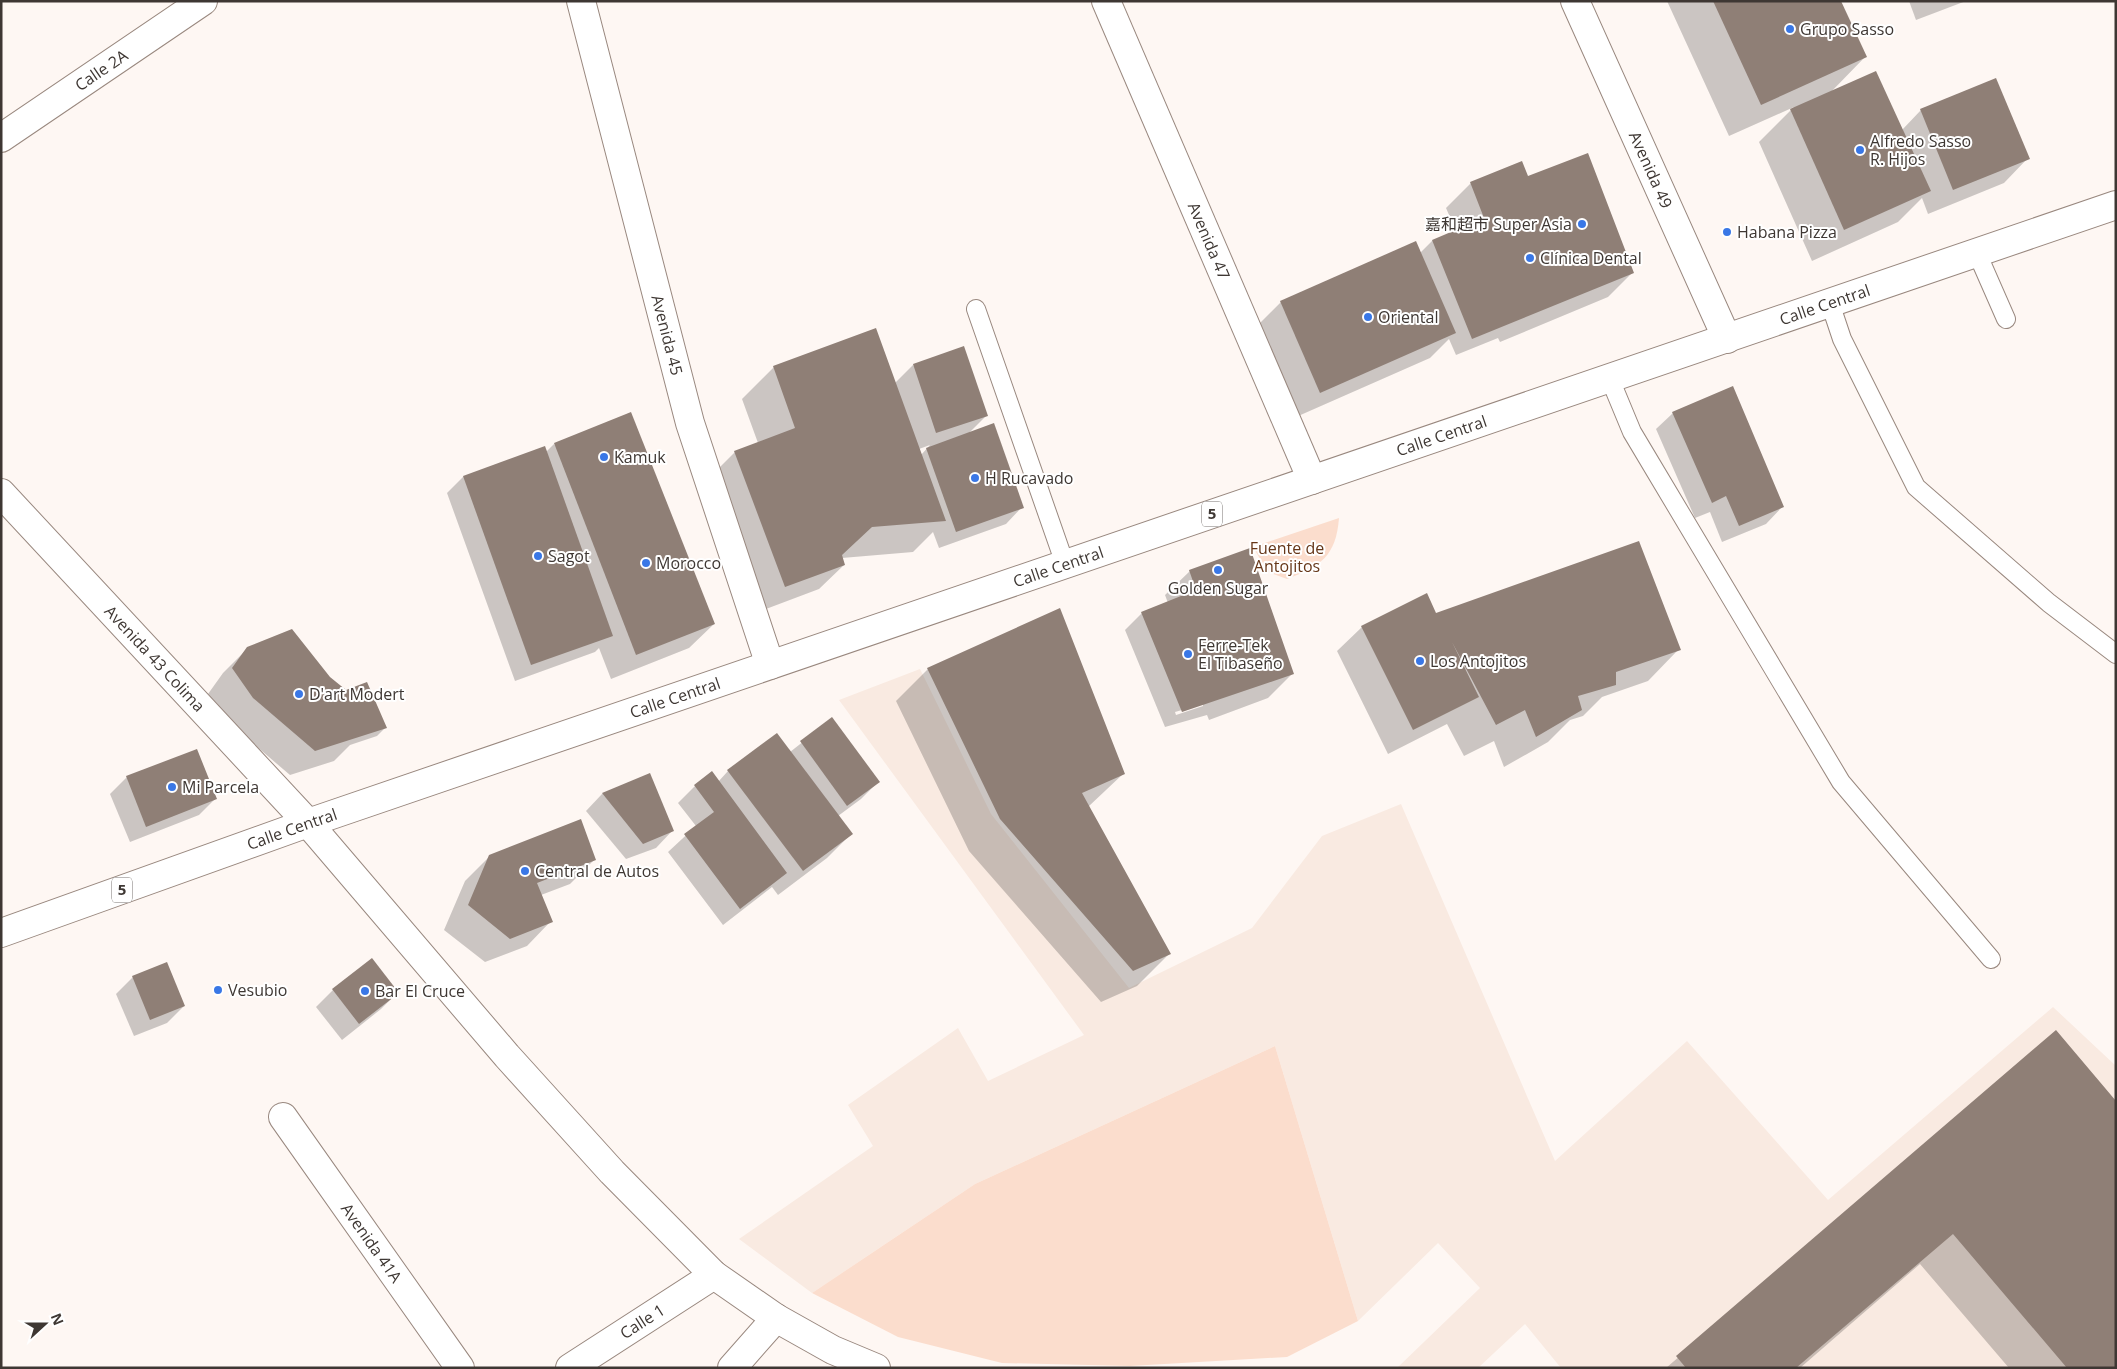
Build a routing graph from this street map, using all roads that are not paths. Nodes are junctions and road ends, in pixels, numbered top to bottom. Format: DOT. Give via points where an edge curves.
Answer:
graph roads {
  1 [pos="202,1"];
  2 [pos="580,1"];
  3 [pos="1106,1"];
  4 [pos="1575,1"];
  5 [pos="1,138"];
  6 [pos="2116,205"];
  7 [pos="1977,253"];
  8 [pos="1830,303"];
  9 [pos="976,309"];
  10 [pos="2006,319"];
  11 [pos="1727,339"];
  12 [pos="1610,379"];
  13 [pos="1312,480"];
  14 [pos="1,493"];
  15 [pos="1065,564"];
  16 [pos="2116,654"];
  17 [pos="770,665"];
  18 [pos="308,823"];
  19 [pos="1,933"];
  20 [pos="1991,959"];
  21 [pos="283,1117"];
  22 [pos="714,1275"];
  23 [pos="776,1318"];
  24 [pos="460,1368"];
  25 [pos="570,1368"];
  26 [pos="732,1368"];
  27 [pos="876,1368"];
  1 -- 5 [label="main road, Calle 2A"];
  2 -- 17 [label="main road, Avenida 45" via="690,423"];
  3 -- 13 [label="main road, Avenida 47"];
  4 -- 11 [label="main road, Avenida 49"];
  6 -- 7 [label="main road, Calle Central / 5"];
  7 -- 8 [label="main road, Calle Central / 5"];
  7 -- 10 [label="lane"];
  8 -- 11 [label="main road, Calle Central / 5"];
  8 -- 16 [label="lane" via="1842,339 1916,487 2049,603"];
  9 -- 15 [label="lane"];
  11 -- 12 [label="main road, Calle Central / 5"];
  12 -- 13 [label="main road, Calle Central / 5"];
  12 -- 20 [label="lane" via="1632,432 1841,782"];
  13 -- 15 [label="main road, Calle Central / 5"];
  14 -- 18 [label="main road, Avenida 43 Colima"];
  15 -- 17 [label="main road, Calle Central / 5"];
  17 -- 18 [label="main road, Calle Central / 5"];
  18 -- 19 [label="main road, Calle Central / 5"];
  18 -- 22 [label="main road, Avenida 43 Colima" via="507,1056 612,1172"];
  21 -- 24 [label="main road, Avenida 41A"];
  22 -- 23 [label="main road, Avenida 43 Colima"];
  22 -- 25 [label="main road, Calle 1"];
  23 -- 26 [label="main road"];
  23 -- 27 [label="main road, Avenida 43 Colima" via="833,1350"];
}
